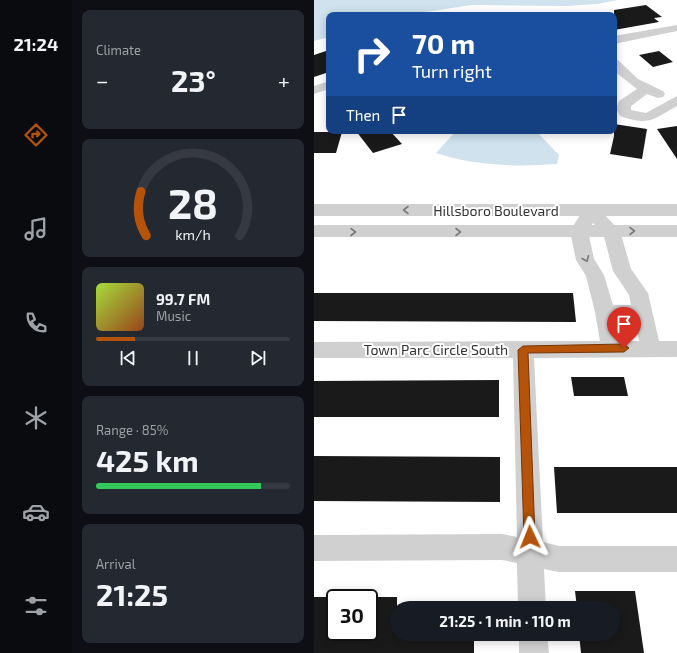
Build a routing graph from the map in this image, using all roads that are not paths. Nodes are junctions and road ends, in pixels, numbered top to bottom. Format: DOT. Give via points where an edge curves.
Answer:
graph roads {
  1 [pos="677,28"];
  2 [pos="617,39"];
  3 [pos="617,66"];
  4 [pos="645,89"];
  5 [pos="677,100"];
  6 [pos="314,210"];
  7 [pos="677,210"];
  8 [pos="591,211"];
  9 [pos="579,231"];
  10 [pos="611,231"];
  11 [pos="677,231"];
  12 [pos="314,232"];
  13 [pos="605,312"];
  14 [pos="643,312"];
  15 [pos="611,348"];
  16 [pos="651,348"];
  17 [pos="677,348"];
  18 [pos="314,350"];
  19 [pos="523,350"];
  20 [pos="314,548"];
  21 [pos="530,553"];
  22 [pos="677,559"];
  23 [pos="532,601"];
  24 [pos="533,641"];
  25 [pos="534,653"];
  1 -- 2 [label="street"];
  3 -- 4 [label="street" via="627,77"];
  4 -- 5 [label="street"];
  4 -- 5 [label="street" via="624,104 625,113 644,118 654,116"];
  8 -- 6 [label="street, Hillsboro Boulevard, one-way"];
  7 -- 8 [label="street, Hillsboro Boulevard"];
  8 -- 9 [label="street"];
  8 -- 10 [label="street"];
  9 -- 10 [label="street, Hillsboro Boulevard"];
  12 -- 9 [label="street, Hillsboro Boulevard, one-way"];
  9 -- 13 [label="street, one-way" via="585,260 595,274"];
  10 -- 11 [label="street, Hillsboro Boulevard, one-way"];
  10 -- 14 [label="street" via="622,272 638,294"];
  13 -- 14 [label="street"];
  13 -- 15 [label="street"];
  14 -- 16 [label="street"];
  15 -- 16 [label="street, Town Parc Circle South"];
  15 -- 19 [label="street, Town Parc Circle South"];
  16 -- 17 [label="street, Town Parc Circle South"];
  18 -- 19 [label="street, Town Parc Circle South"];
  19 -- 21 [label="street"];
  20 -- 21 [label="street" via="502,547"];
  21 -- 22 [label="street" via="559,559"];
  21 -- 23 [label="street"];
  24 -- 25 [label="street"];
}
